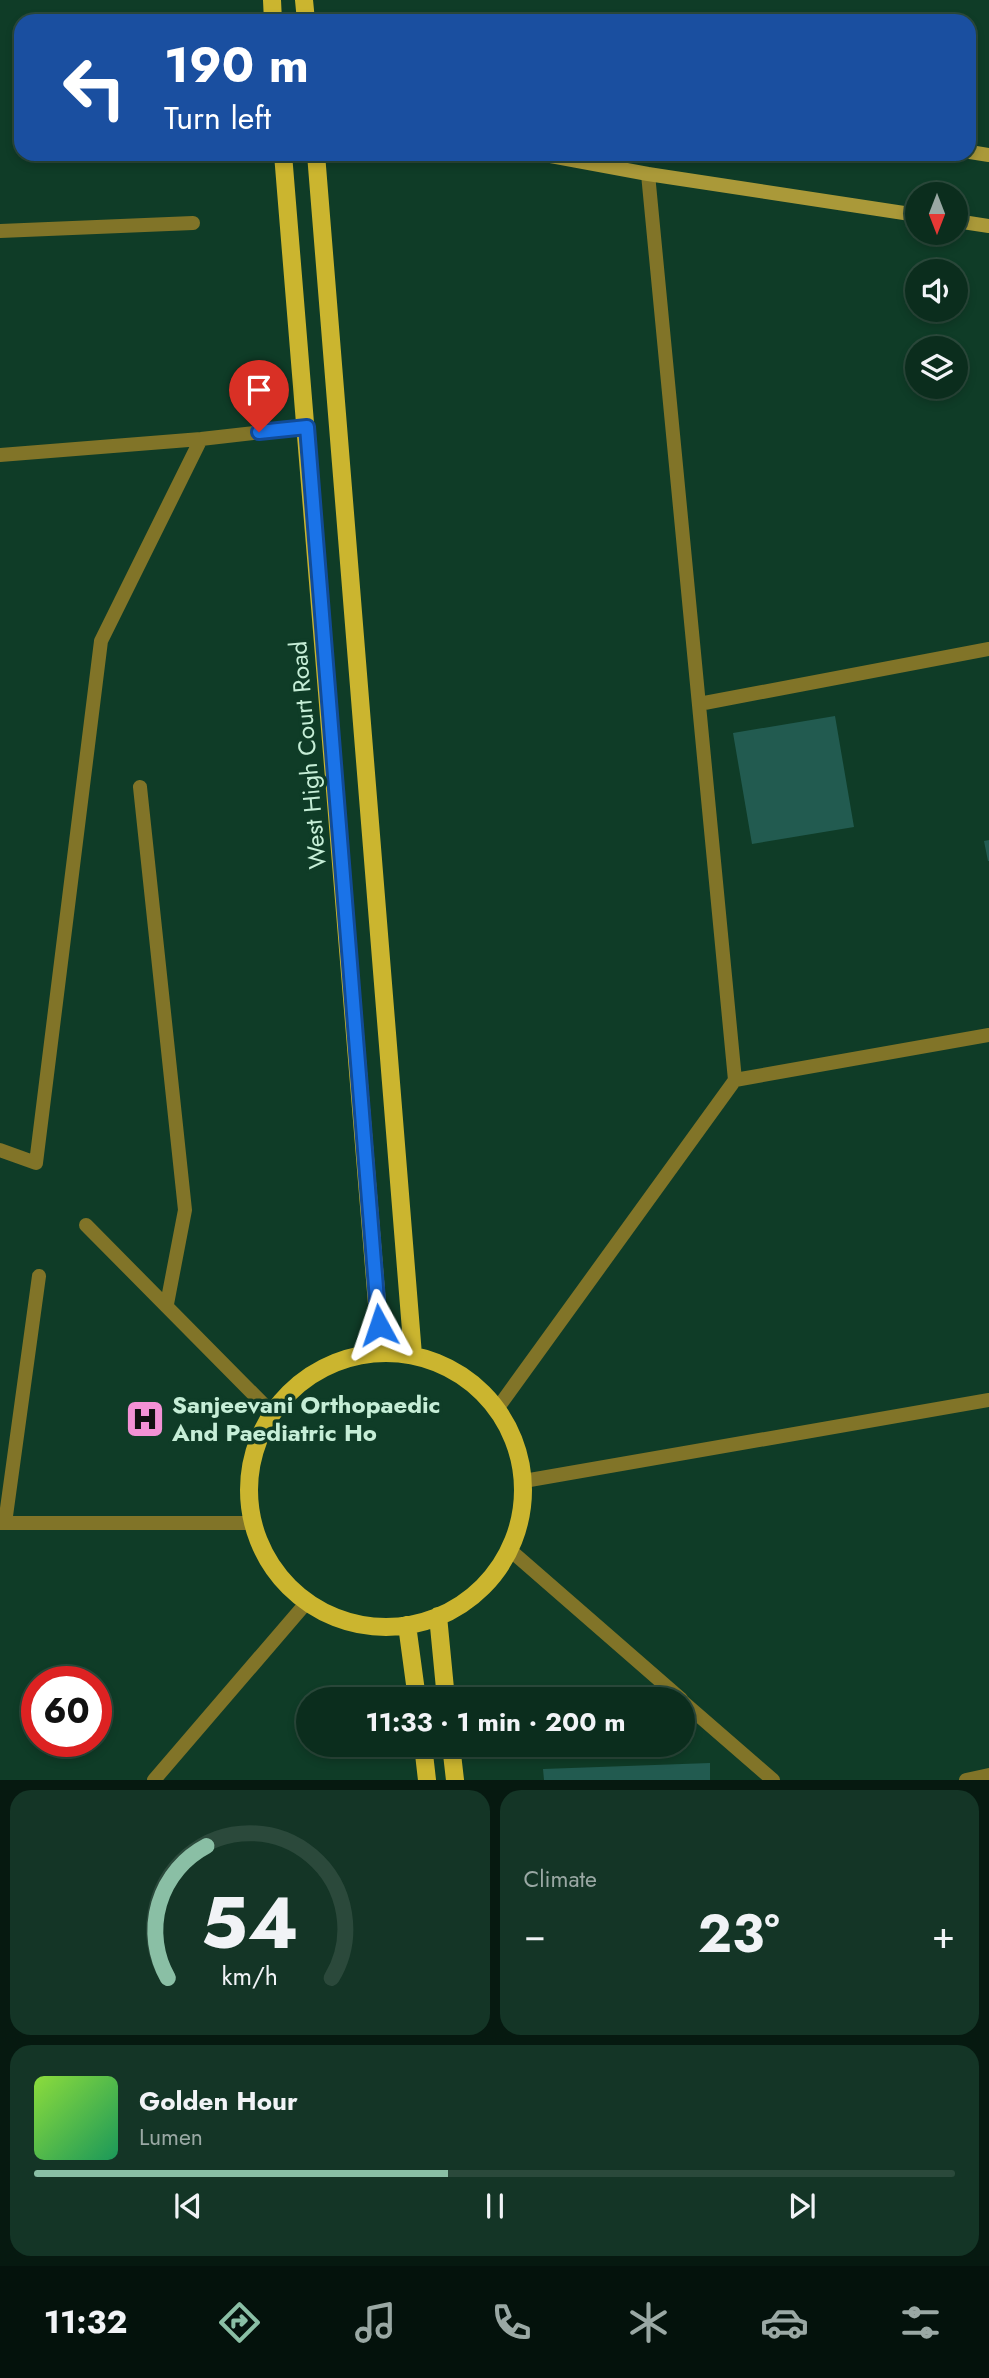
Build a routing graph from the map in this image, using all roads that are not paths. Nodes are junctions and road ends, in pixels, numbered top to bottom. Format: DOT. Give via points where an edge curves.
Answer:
graph roads {
  1 [pos="284,161"];
  2 [pos="317,161"];
  3 [pos="578,161"];
  4 [pos="648,174"];
  5 [pos="905,213"];
  6 [pos="193,223"];
  7 [pos="968,223"];
  8 [pos="989,226"];
  9 [pos="0,231"];
  10 [pos="307,427"];
  11 [pos="201,439"];
  12 [pos="0,455"];
  13 [pos="989,649"];
  14 [pos="699,704"];
  15 [pos="140,787"];
  16 [pos="989,1035"];
  17 [pos="735,1080"];
  18 [pos="0,1150"];
  19 [pos="86,1225"];
  20 [pos="39,1276"];
  21 [pos="167,1304"];
  22 [pos="381,1353"];
  23 [pos="413,1355"];
  24 [pos="989,1400"];
  25 [pos="497,1409"];
  26 [pos="272,1413"];
  27 [pos="524,1481"];
  28 [pos="3,1524"];
  29 [pos="253,1524"];
  30 [pos="510,1550"];
  31 [pos="307,1602"];
  32 [pos="438,1616"];
  33 [pos="407,1625"];
  34 [pos="415,1687"];
  35 [pos="445,1687"];
  36 [pos="667,1687"];
  37 [pos="695,1711"];
  38 [pos="425,1757"];
  39 [pos="452,1757"];
  40 [pos="989,1775"];
  41 [pos="154,1780"];
  42 [pos="428,1780"];
  43 [pos="455,1780"];
  44 [pos="773,1780"];
  45 [pos="966,1780"];
  1 -- 10 [label="main road, West High Court Road"];
  2 -- 23 [label="main road"];
  3 -- 4 [label="street"];
  4 -- 5 [label="street"];
  4 -- 14 [label="street"];
  6 -- 9 [label="street"];
  7 -- 8 [label="street"];
  10 -- 11 [label="street"];
  10 -- 22 [label="main road, West High Court Road"];
  11 -- 12 [label="street"];
  11 -- 18 [label="street" via="102,641 36,1163"];
  13 -- 14 [label="street"];
  14 -- 17 [label="street"];
  15 -- 21 [label="street" via="185,1210"];
  16 -- 17 [label="street"];
  17 -- 25 [label="street"];
  19 -- 21 [label="street"];
  20 -- 28 [label="street"];
  21 -- 26 [label="street"];
  22 -- 23 [label="main road"];
  22 -- 26 [label="main road" via="338,1361 310,1376"];
  23 -- 25 [label="main road" via="464,1378"];
  24 -- 27 [label="street"];
  25 -- 27 [label="main road" via="516,1443"];
  26 -- 29 [label="main road" via="255,1448 248,1485"];
  27 -- 30 [label="main road" via="521,1516"];
  28 -- 29 [label="street"];
  29 -- 31 [label="main road" via="264,1554"];
  30 -- 32 [label="main road" via="491,1578 467,1600"];
  30 -- 36 [label="street"];
  31 -- 33 [label="main road" via="350,1621"];
  31 -- 41 [label="street"];
  32 -- 33 [label="main road"];
  32 -- 35 [label="main road"];
  33 -- 34 [label="main road"];
  37 -- 44 [label="street"];
  38 -- 42 [label="main road"];
  39 -- 43 [label="main road"];
  40 -- 45 [label="street"];
}
